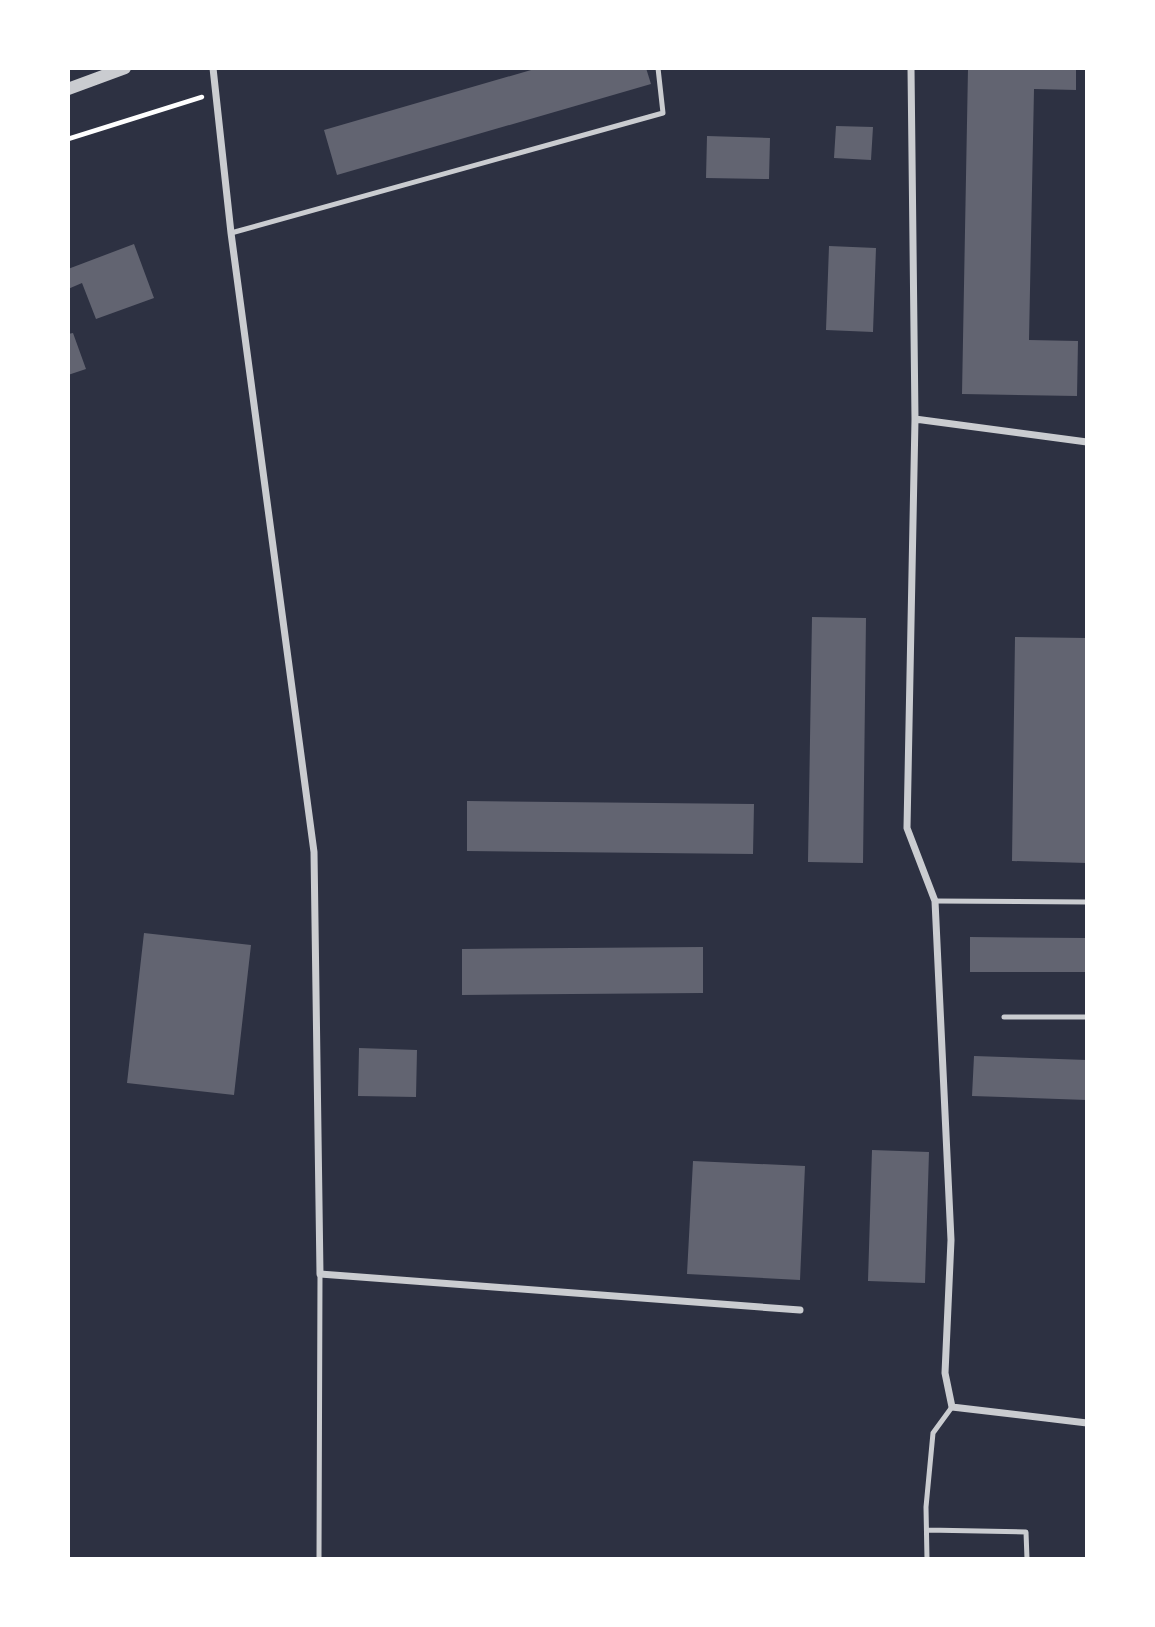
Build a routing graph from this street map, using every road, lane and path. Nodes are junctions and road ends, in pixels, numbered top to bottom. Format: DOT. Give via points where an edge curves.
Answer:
graph roads {
  1 [pos="125,68"];
  2 [pos="213,68"];
  3 [pos="658,68"];
  4 [pos="911,68"];
  5 [pos="68,89"];
  6 [pos="216,93"];
  7 [pos="68,139"];
  8 [pos="231,233"];
  9 [pos="915,419"];
  10 [pos="1087,442"];
  11 [pos="935,901"];
  12 [pos="1087,902"];
  13 [pos="1004,1017"];
  14 [pos="1087,1017"];
  15 [pos="320,1275"];
  16 [pos="800,1310"];
  17 [pos="952,1407"];
  18 [pos="1087,1423"];
  19 [pos="927,1531"];
  20 [pos="319,1559"];
  21 [pos="928,1559"];
  22 [pos="1027,1559"];
  1 -- 5 [label="street"];
  2 -- 6 [label="street"];
  3 -- 8 [label="lane" via="663,113"];
  4 -- 9 [label="street"];
  6 -- 7 [label="path"];
  6 -- 8 [label="street"];
  8 -- 15 [label="street" via="314,852"];
  9 -- 10 [label="street"];
  9 -- 11 [label="street" via="906,828"];
  11 -- 12 [label="lane"];
  11 -- 17 [label="street" via="951,1240 945,1373"];
  13 -- 14 [label="lane"];
  15 -- 16 [label="street"];
  15 -- 20 [label="lane"];
  17 -- 18 [label="street"];
  17 -- 19 [label="lane" via="933,1433"];
  19 -- 21 [label="lane"];
  19 -- 22 [label="lane" via="1026,1532"];
}
